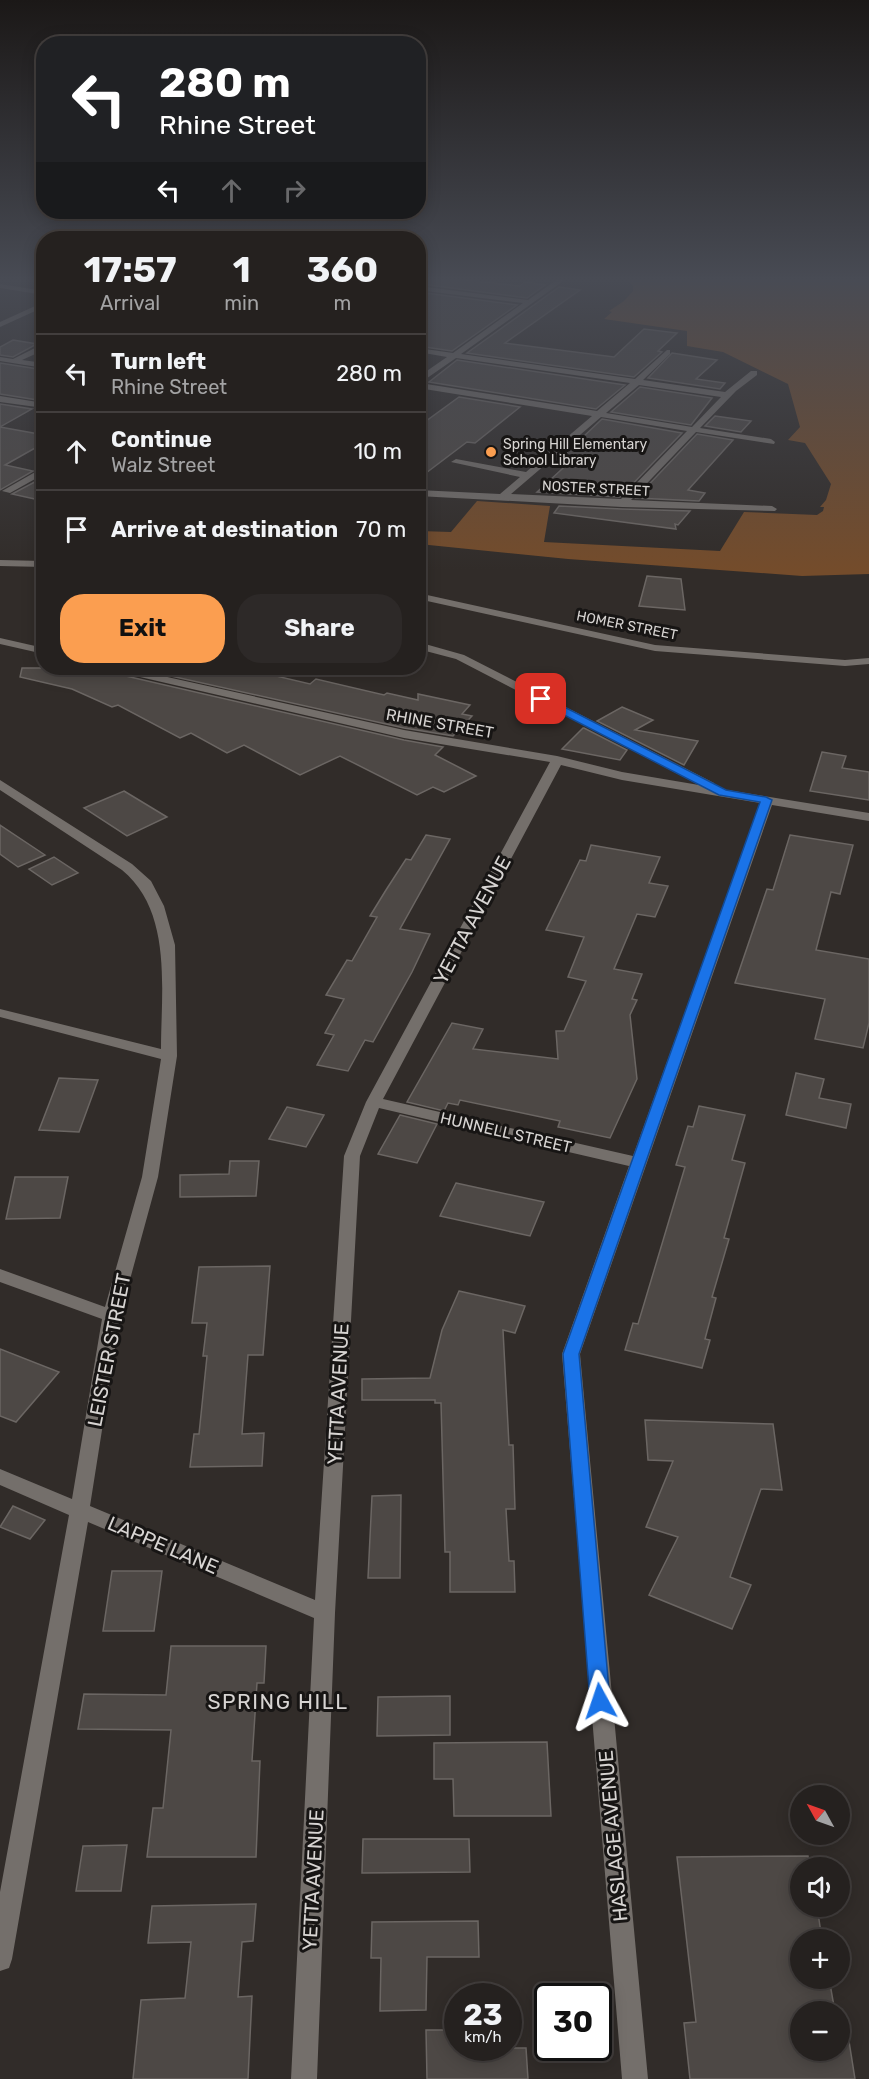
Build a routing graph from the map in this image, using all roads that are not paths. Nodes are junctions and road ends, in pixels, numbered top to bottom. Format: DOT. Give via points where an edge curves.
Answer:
graph roads {
  1 [pos="595,376"];
  2 [pos="643,376"];
  3 [pos="750,376"];
  4 [pos="637,382"];
  5 [pos="426,384"];
  6 [pos="730,392"];
  7 [pos="4,400"];
  8 [pos="0,405"];
  9 [pos="36,405"];
  10 [pos="598,413"];
  11 [pos="694,428"];
  12 [pos="771,442"];
  13 [pos="456,462"];
  14 [pos="36,475"];
  15 [pos="527,475"];
  16 [pos="7,491"];
  17 [pos="426,493"];
  18 [pos="502,497"];
  19 [pos="622,504"];
  20 [pos="772,509"];
  21 [pos="0,563"];
  22 [pos="36,564"];
  23 [pos="426,598"];
  24 [pos="0,641"];
  25 [pos="426,647"];
  26 [pos="36,649"];
  27 [pos="869,661"];
  28 [pos="144,675"];
  29 [pos="557,760"];
  30 [pos="0,784"];
  31 [pos="723,793"];
  32 [pos="766,800"];
  33 [pos="869,817"];
  34 [pos="0,1013"];
  35 [pos="169,1056"];
  36 [pos="374,1102"];
  37 [pos="638,1163"];
  38 [pos="0,1275"];
  39 [pos="111,1316"];
  40 [pos="0,1477"];
  41 [pos="80,1510"];
  42 [pos="326,1613"];
  43 [pos="0,1959"];
  44 [pos="304,2079"];
  45 [pos="635,2079"];
  1 -- 4 [label="street"];
  2 -- 4 [label="street"];
  3 -- 6 [label="street"];
  4 -- 6 [label="street"];
  4 -- 10 [label="street"];
  5 -- 10 [label="street"];
  6 -- 11 [label="street"];
  7 -- 8 [label="street"];
  7 -- 9 [label="street"];
  10 -- 11 [label="street"];
  10 -- 15 [label="street"];
  11 -- 12 [label="street"];
  11 -- 19 [label="street"];
  13 -- 15 [label="street"];
  14 -- 16 [label="street"];
  15 -- 18 [label="street"];
  17 -- 18 [label="street, NOSTER STREET"];
  18 -- 19 [label="street, NOSTER STREET"];
  19 -- 20 [label="street, NOSTER STREET"];
  21 -- 22 [label="street"];
  23 -- 27 [label="street, HOMER STREET" via="655,648 844,663"];
  24 -- 26 [label="street"];
  25 -- 31 [label="street" via="460,657"];
  28 -- 29 [label="street, RHINE STREET" via="358,724"];
  29 -- 31 [label="street, RHINE STREET" via="622,776"];
  29 -- 36 [label="street, YETTA AVENUE"];
  30 -- 35 [label="street, LEISTER STREET" via="144,881 157,906 168,945"];
  31 -- 32 [label="street, RHINE STREET"];
  32 -- 33 [label="street, RHINE STREET"];
  32 -- 37 [label="street, HASLAGE AVENUE"];
  34 -- 35 [label="street"];
  35 -- 39 [label="street, LEISTER STREET" via="150,1177"];
  36 -- 37 [label="street, HUNNELL STREET"];
  36 -- 42 [label="street, YETTA AVENUE" via="352,1156"];
  37 -- 45 [label="street, HASLAGE AVENUE" via="571,1354"];
  38 -- 39 [label="street"];
  39 -- 41 [label="street, LEISTER STREET"];
  40 -- 41 [label="street, LAPPE LANE"];
  41 -- 42 [label="street, LAPPE LANE"];
  41 -- 43 [label="street, LEISTER STREET"];
  42 -- 44 [label="street, YETTA AVENUE"];
}
